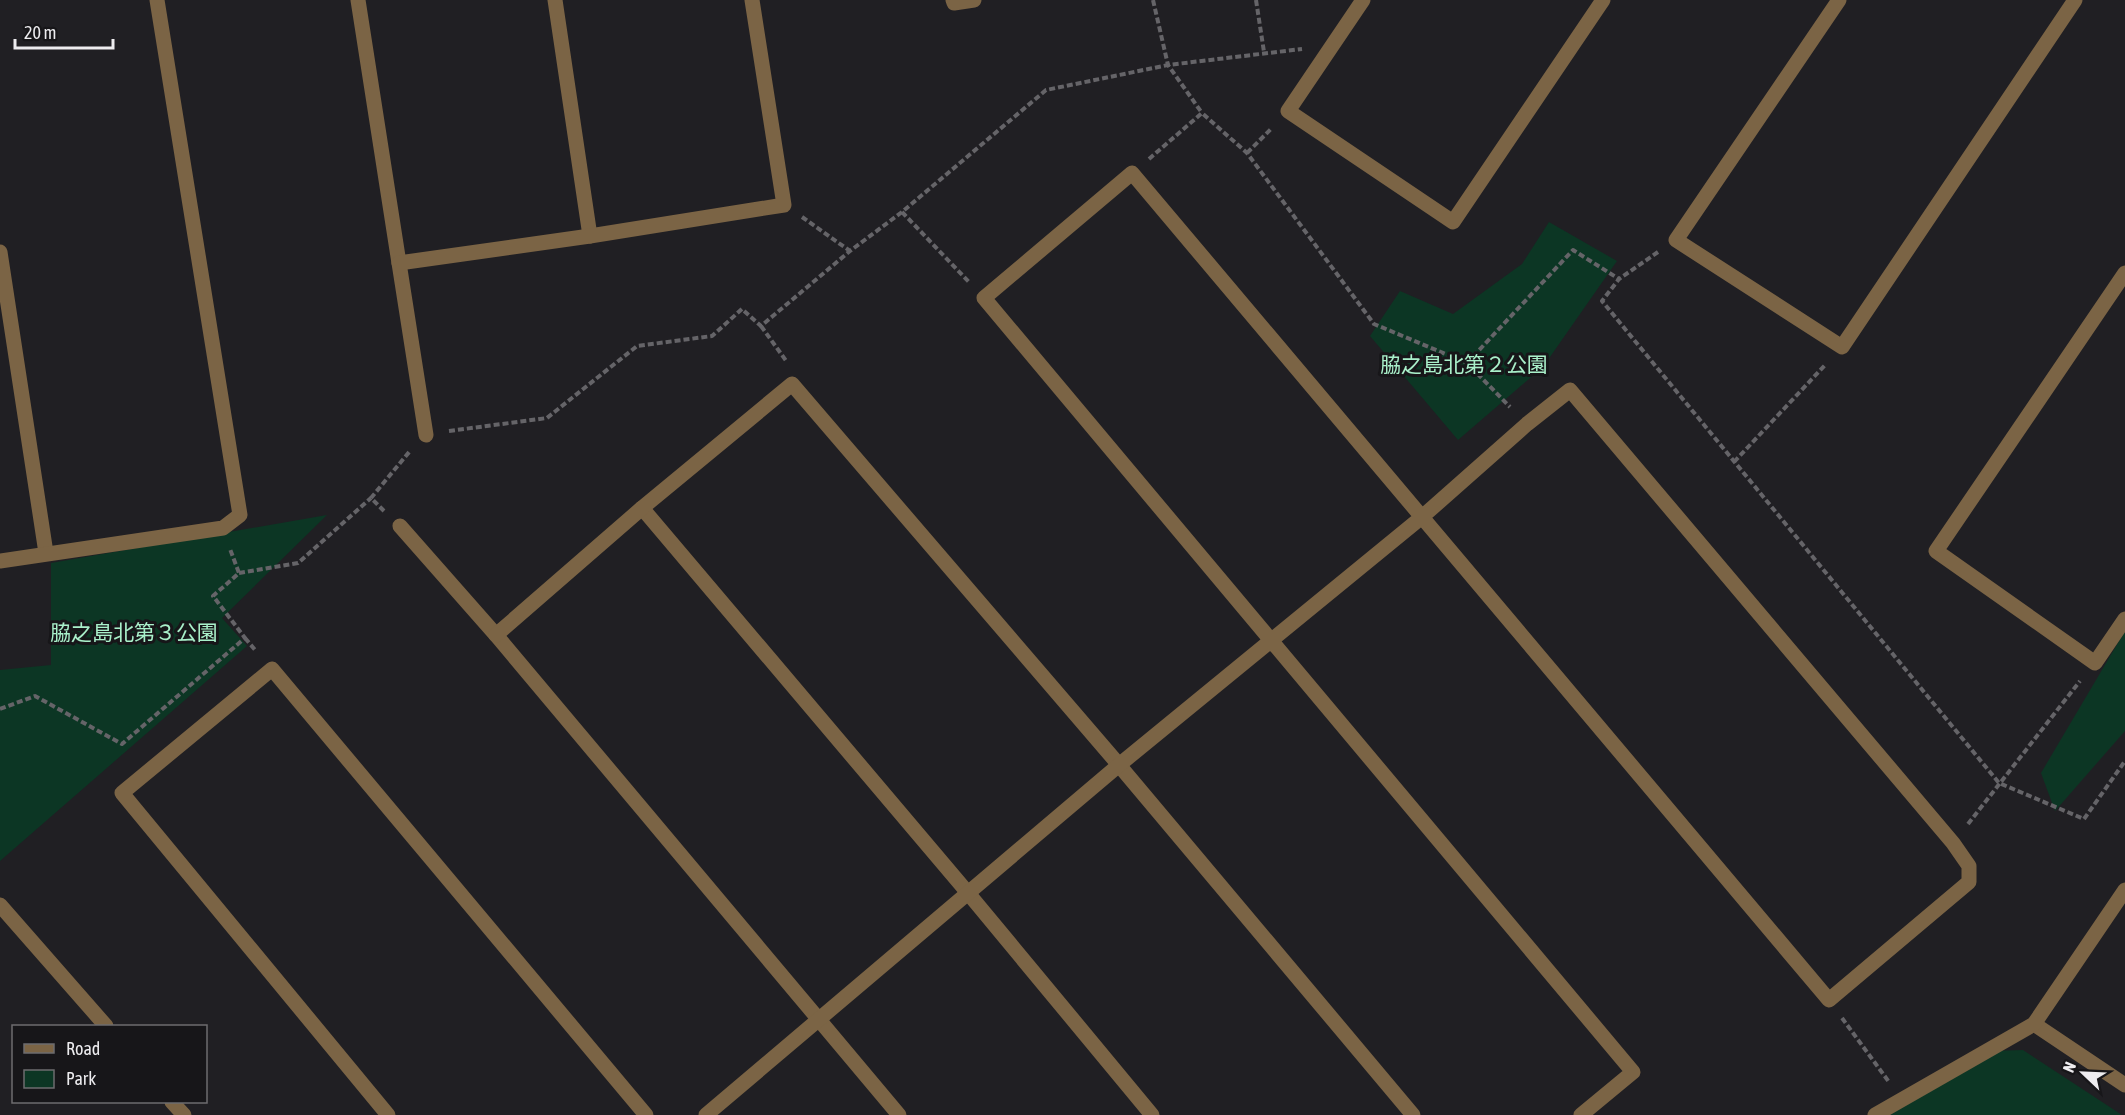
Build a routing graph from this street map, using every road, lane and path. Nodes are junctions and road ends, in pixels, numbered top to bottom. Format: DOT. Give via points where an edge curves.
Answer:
graph roads {
  1 [pos="158,0"];
  2 [pos="358,0"];
  3 [pos="555,0"];
  4 [pos="752,0"];
  5 [pos="953,0"];
  6 [pos="974,0"];
  7 [pos="1153,0"];
  8 [pos="1256,0"];
  9 [pos="1363,0"];
  10 [pos="1603,0"];
  11 [pos="1839,0"];
  12 [pos="2075,0"];
  13 [pos="1333,46"];
  14 [pos="1264,52"];
  15 [pos="1168,65"];
  16 [pos="1288,111"];
  17 [pos="1203,113"];
  18 [pos="1247,153"];
  19 [pos="1132,173"];
  20 [pos="784,205"];
  21 [pos="902,212"];
  22 [pos="590,236"];
  23 [pos="1676,240"];
  24 [pos="850,251"];
  25 [pos="0,252"];
  26 [pos="399,263"];
  27 [pos="2125,273"];
  28 [pos="1619,279"];
  29 [pos="984,298"];
  30 [pos="761,327"];
  31 [pos="1842,347"];
  32 [pos="1467,363"];
  33 [pos="792,384"];
  34 [pos="1527,424"];
  35 [pos="426,435"];
  36 [pos="1734,462"];
  37 [pos="371,498"];
  38 [pos="642,508"];
  39 [pos="1422,517"];
  40 [pos="400,526"];
  41 [pos="223,528"];
  42 [pos="46,553"];
  43 [pos="0,561"];
  44 [pos="239,573"];
  45 [pos="2125,619"];
  46 [pos="496,635"];
  47 [pos="1271,640"];
  48 [pos="2095,663"];
  49 [pos="0,709"];
  50 [pos="2125,761"];
  51 [pos="1119,765"];
  52 [pos="1999,783"];
  53 [pos="1953,843"];
  54 [pos="2125,890"];
  55 [pos="968,893"];
  56 [pos="0,904"];
  57 [pos="1829,1000"];
  58 [pos="819,1020"];
  59 [pos="2034,1024"];
  60 [pos="105,1025"];
  61 [pos="2125,1085"];
  62 [pos="1901,1099"];
  63 [pos="174,1103"];
  64 [pos="184,1115"];
  65 [pos="388,1115"];
  66 [pos="646,1115"];
  67 [pos="706,1115"];
  68 [pos="899,1115"];
  69 [pos="1152,1115"];
  70 [pos="1413,1115"];
  71 [pos="1581,1115"];
  72 [pos="1875,1115"];
  1 -- 41 [label="street" via="240,515"];
  2 -- 26 [label="street"];
  3 -- 22 [label="street"];
  4 -- 20 [label="street"];
  5 -- 6 [label="street"];
  7 -- 15 [label="path"];
  8 -- 14 [label="path"];
  9 -- 13 [label="street"];
  10 -- 16 [label="street" via="1452,222"];
  11 -- 23 [label="street"];
  12 -- 31 [label="street"];
  13 -- 14 [label="path"];
  13 -- 16 [label="street"];
  14 -- 15 [label="path"];
  15 -- 17 [label="path"];
  15 -- 21 [label="path" via="1046,90"];
  16 -- 18 [label="path"];
  17 -- 18 [label="path"];
  17 -- 19 [label="path"];
  18 -- 32 [label="path" via="1374,324"];
  19 -- 29 [label="street"];
  19 -- 39 [label="street"];
  20 -- 22 [label="street"];
  20 -- 24 [label="path"];
  21 -- 24 [label="path"];
  21 -- 29 [label="path"];
  22 -- 26 [label="street"];
  23 -- 28 [label="path"];
  23 -- 31 [label="street"];
  24 -- 30 [label="path"];
  25 -- 42 [label="street"];
  26 -- 35 [label="street"];
  27 -- 48 [label="street" via="1936,550"];
  28 -- 32 [label="path" via="1573,250"];
  28 -- 36 [label="path" via="1602,301"];
  29 -- 47 [label="street"];
  30 -- 33 [label="path" via="792,369"];
  30 -- 35 [label="path" via="742,309 712,336 637,346 547,418"];
  31 -- 36 [label="path"];
  32 -- 34 [label="path"];
  33 -- 38 [label="street"];
  33 -- 51 [label="street"];
  34 -- 39 [label="street"];
  34 -- 53 [label="street" via="1570,390"];
  35 -- 37 [label="path"];
  36 -- 52 [label="path"];
  37 -- 40 [label="path"];
  37 -- 44 [label="path" via="298,563"];
  38 -- 46 [label="street"];
  38 -- 55 [label="street"];
  39 -- 47 [label="street"];
  39 -- 57 [label="street"];
  40 -- 46 [label="street"];
  41 -- 42 [label="street"];
  41 -- 44 [label="path"];
  42 -- 43 [label="street"];
  44 -- 49 [label="path" via="213,596 245,638 122,744 35,696"];
  45 -- 48 [label="street"];
  46 -- 58 [label="street"];
  47 -- 51 [label="street"];
  47 -- 71 [label="street" via="1633,1072"];
  48 -- 52 [label="path"];
  50 -- 52 [label="path" via="2084,819"];
  51 -- 55 [label="street"];
  51 -- 70 [label="street"];
  52 -- 53 [label="path"];
  53 -- 57 [label="street" via="1970,866 1969,882"];
  54 -- 59 [label="street"];
  55 -- 58 [label="street"];
  55 -- 69 [label="street"];
  56 -- 60 [label="street"];
  57 -- 62 [label="path"];
  58 -- 67 [label="street"];
  58 -- 68 [label="street"];
  59 -- 61 [label="street"];
  59 -- 62 [label="street"];
  62 -- 72 [label="street"];
  63 -- 64 [label="street"];
  65 -- 66 [label="street" via="122,793 272,669"];
}
